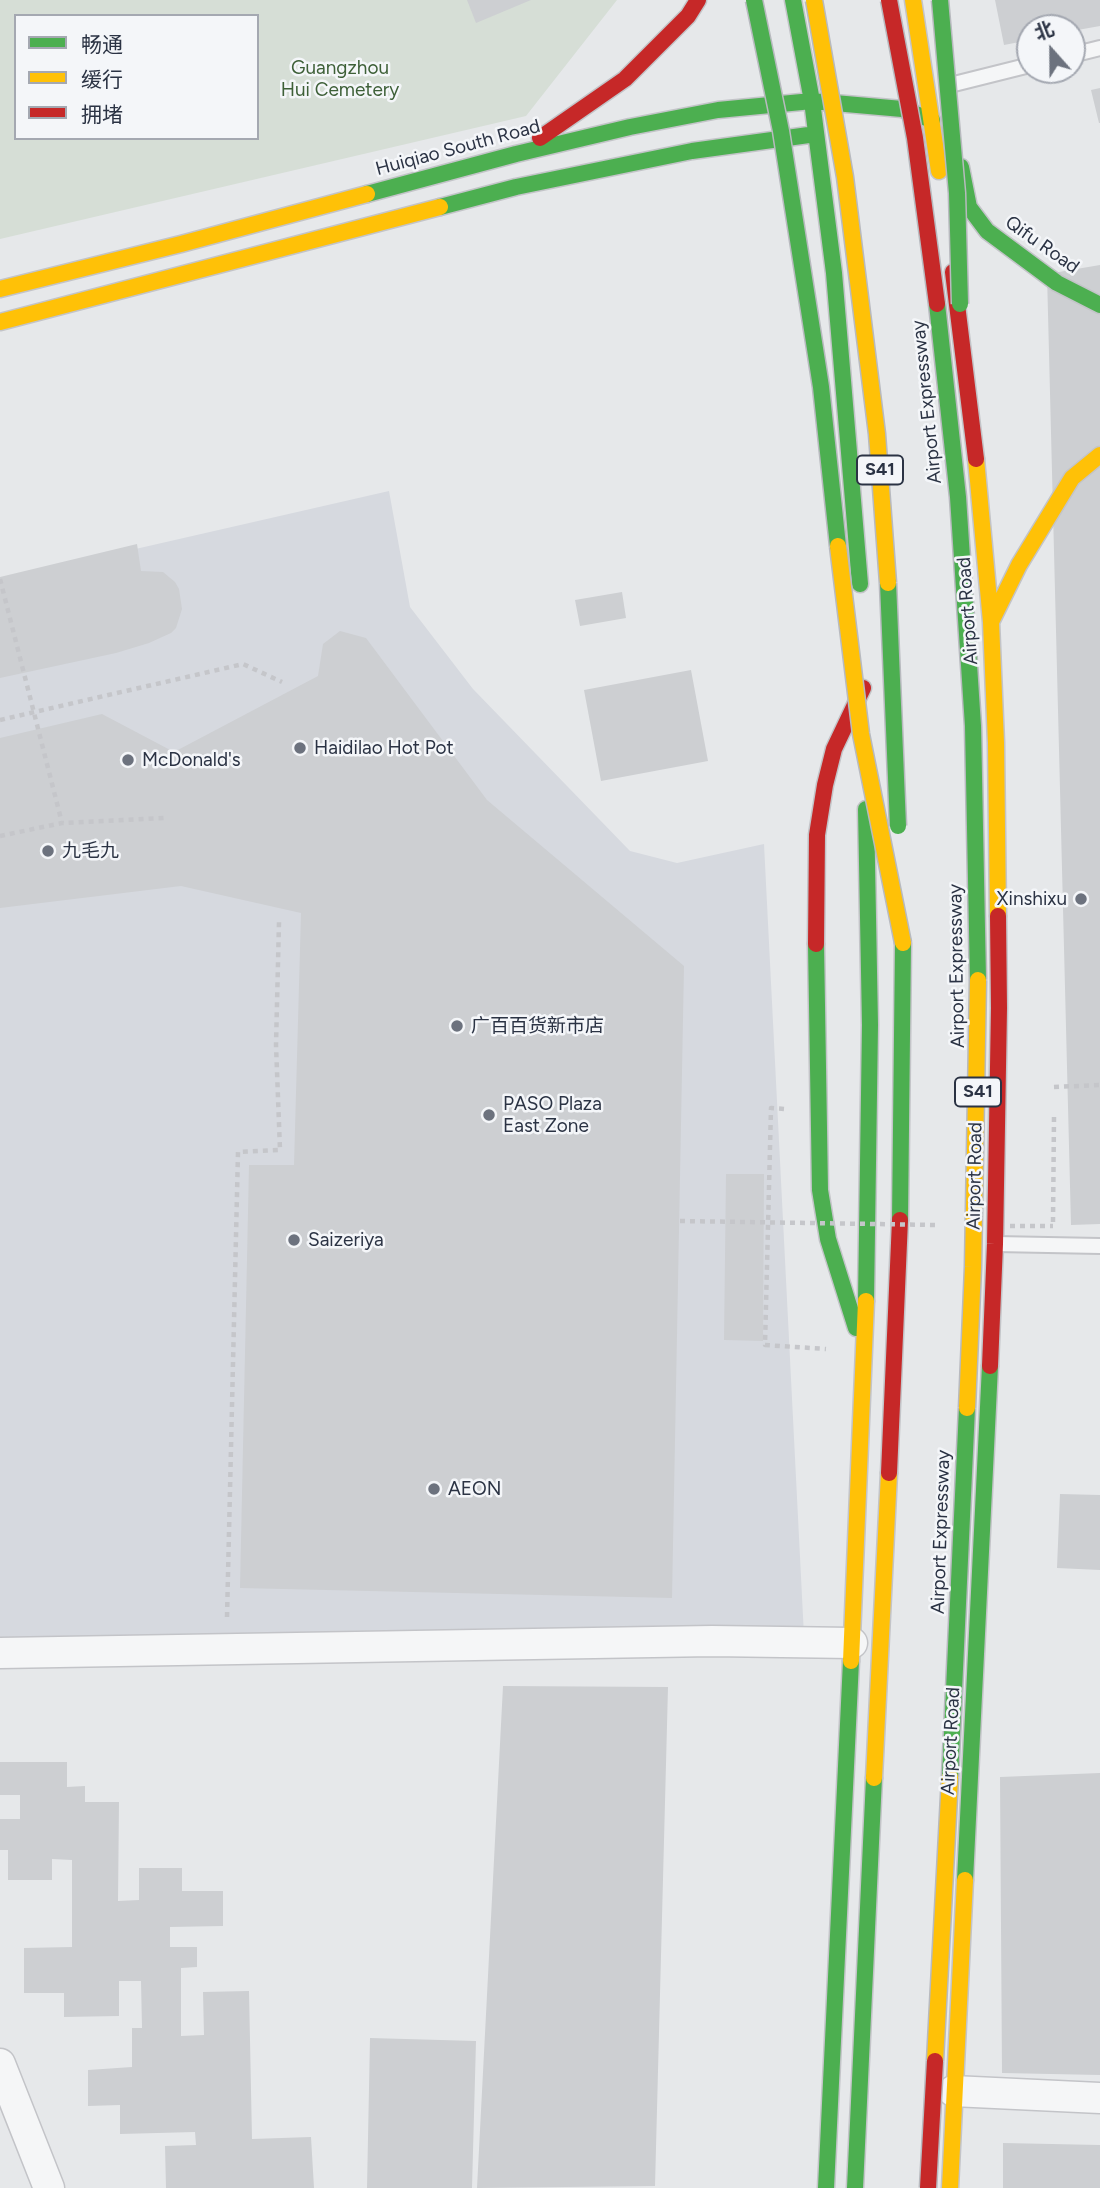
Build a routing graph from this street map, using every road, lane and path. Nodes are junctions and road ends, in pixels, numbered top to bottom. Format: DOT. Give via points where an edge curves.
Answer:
graph roads {
  1 [pos="698,0"];
  2 [pos="754,0"];
  3 [pos="793,0"];
  4 [pos="814,0"];
  5 [pos="889,0"];
  6 [pos="913,0"];
  7 [pos="940,0"];
  8 [pos="917,25"];
  9 [pos="1016,69"];
  10 [pos="943,87"];
  11 [pos="812,101"];
  12 [pos="932,120"];
  13 [pos="817,134"];
  14 [pos="516,154"];
  15 [pos="0,289"];
  16 [pos="1100,305"];
  17 [pos="0,322"];
  18 [pos="1100,455"];
  19 [pos="0,579"];
  20 [pos="991,622"];
  21 [pos="282,682"];
  22 [pos="864,686"];
  23 [pos="0,719"];
  24 [pos="973,726"];
  25 [pos="166,818"];
  26 [pos="62,823"];
  27 [pos="0,836"];
  28 [pos="278,922"];
  29 [pos="903,943"];
  30 [pos="1100,1085"];
  31 [pos="1054,1087"];
  32 [pos="771,1108"];
  33 [pos="1054,1117"];
  34 [pos="680,1222"];
  35 [pos="768,1223"];
  36 [pos="945,1225"];
  37 [pos="999,1226"];
  38 [pos="995,1244"];
  39 [pos="1100,1246"];
  40 [pos="865,1352"];
  41 [pos="852,1643"];
  42 [pos="226,1650"];
  43 [pos="0,1654"];
  44 [pos="0,2064"];
  45 [pos="953,2091"];
  46 [pos="1100,2098"];
  47 [pos="49,2188"];
  48 [pos="826,2188"];
  49 [pos="855,2188"];
  50 [pos="928,2188"];
  51 [pos="950,2188"];
  1 -- 14 [label="main road" via="625,79"];
  2 -- 29 [label="main road, bridge" via="781,131 821,387 859,721"];
  3 -- 11 [label="main road"];
  4 -- 29 [label="main road, S41, bridge" via="845,177 877,434"];
  5 -- 24 [label="main road, Airport Expressway / S41, bridge" via="915,138 945,363"];
  6 -- 8 [label="main road, Airport Road"];
  7 -- 24 [label="main road, bridge" via="957,193"];
  8 -- 10 [label="main road"];
  8 -- 12 [label="main road, Airport Road"];
  9 -- 10 [label="lane"];
  10 -- 16 [label="main road, Qifu Road" via="969,207 987,231 1057,284"];
  11 -- 12 [label="main road, Huiqiao South Road" via="902,109"];
  11 -- 13 [label="main road"];
  11 -- 14 [label="main road, Huiqiao South Road" via="718,110"];
  12 -- 20 [label="main road, Airport Road" via="970,402"];
  13 -- 17 [label="main road" via="692,151 542,181"];
  13 -- 22 [label="main road" via="849,437"];
  14 -- 15 [label="main road, Huiqiao South Road"];
  18 -- 20 [label="main road" via="1072,478 1019,565"];
  19 -- 26 [label="path, bridge"];
  20 -- 38 [label="main road, Airport Road" via="999,1007"];
  21 -- 23 [label="path" via="243,664"];
  22 -- 40 [label="main road" via="870,1025"];
  22 -- 40 [label="main road" via="834,749 825,785 815,891 820,1189 831,1250"];
  24 -- 50 [label="main road, Airport Expressway / S41, bridge" via="979,1027 973,1267"];
  25 -- 26 [label="path"];
  26 -- 27 [label="path"];
  28 -- 42 [label="path" via="279,1150 238,1152"];
  29 -- 49 [label="main road, S41" via="902,1200"];
  30 -- 31 [label="path"];
  32 -- 35 [label="path"];
  33 -- 37 [label="path, bridge" via="1053,1226"];
  34 -- 35 [label="path, bridge"];
  35 -- 36 [label="path, bridge"];
  35 -- 40 [label="path" via="765,1345"];
  38 -- 39 [label="lane"];
  38 -- 45 [label="main road, Airport Road"];
  40 -- 41 [label="main road"];
  41 -- 42 [label="street" via="712,1641"];
  41 -- 48 [label="main road"];
  42 -- 43 [label="street"];
  44 -- 47 [label="street"];
  45 -- 46 [label="street"];
  45 -- 51 [label="main road, Airport Road"];
}
